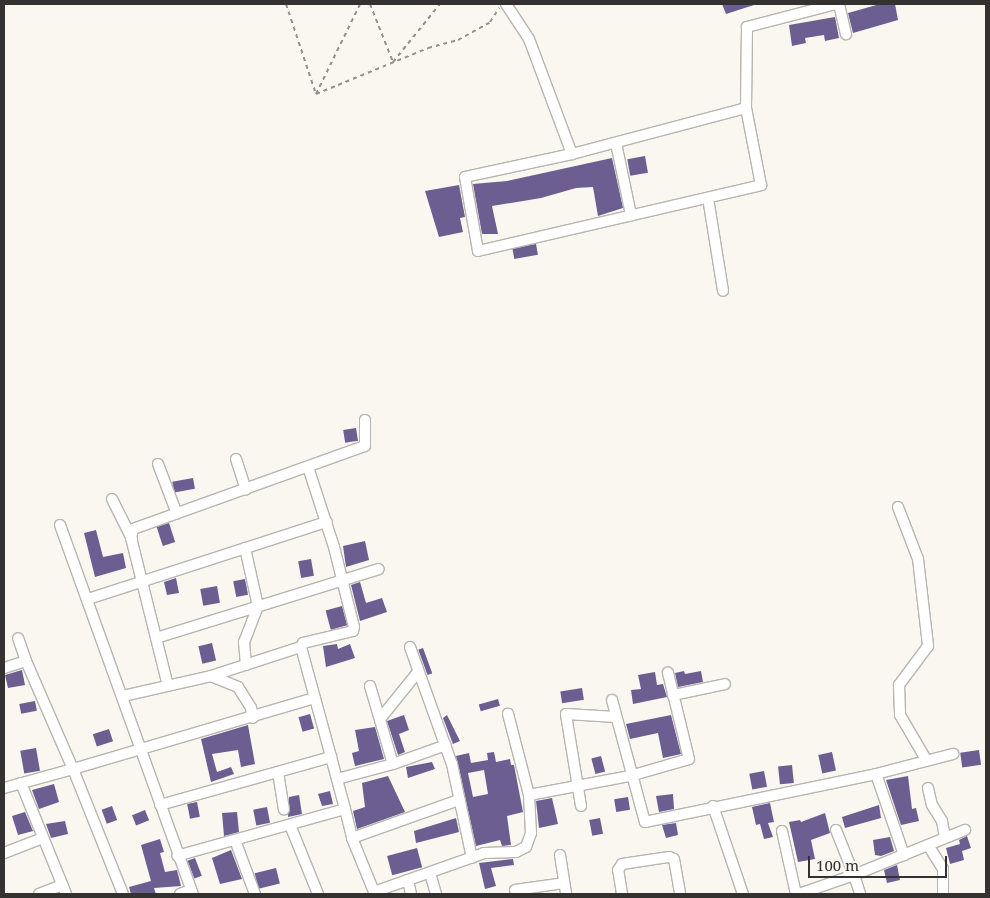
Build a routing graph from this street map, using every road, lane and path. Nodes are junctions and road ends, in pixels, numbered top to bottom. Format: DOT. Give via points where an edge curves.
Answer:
graph roads {
  1 [pos="286,4"];
  2 [pos="360,4"];
  3 [pos="370,4"];
  4 [pos="440,4"];
  5 [pos="501,4"];
  6 [pos="506,4"];
  7 [pos="835,4"];
  8 [pos="839,4"];
  9 [pos="846,34"];
  10 [pos="393,62"];
  11 [pos="316,94"];
  12 [pos="746,108"];
  13 [pos="616,143"];
  14 [pos="572,154"];
  15 [pos="708,198"];
  16 [pos="631,215"];
  17 [pos="723,291"];
  18 [pos="365,420"];
  19 [pos="236,459"];
  20 [pos="158,464"];
  21 [pos="308,467"];
  22 [pos="246,489"];
  23 [pos="112,499"];
  24 [pos="898,507"];
  25 [pos="177,514"];
  26 [pos="327,522"];
  27 [pos="60,525"];
  28 [pos="132,540"];
  29 [pos="245,548"];
  30 [pos="379,569"];
  31 [pos="142,580"];
  32 [pos="343,580"];
  33 [pos="88,599"];
  34 [pos="258,606"];
  35 [pos="18,638"];
  36 [pos="156,638"];
  37 [pos="300,647"];
  38 [pos="410,647"];
  39 [pos="26,661"];
  40 [pos="246,666"];
  41 [pos="4,668"];
  42 [pos="418,673"];
  43 [pos="668,673"];
  44 [pos="212,676"];
  45 [pos="725,684"];
  46 [pos="168,686"];
  47 [pos="370,686"];
  48 [pos="673,695"];
  49 [pos="123,696"];
  50 [pos="315,698"];
  51 [pos="612,700"];
  52 [pos="508,714"];
  53 [pos="616,717"];
  54 [pos="252,718"];
  55 [pos="380,719"];
  56 [pos="446,745"];
  57 [pos="141,749"];
  58 [pos="953,754"];
  59 [pos="331,757"];
  60 [pos="927,761"];
  61 [pos="393,764"];
  62 [pos="73,769"];
  63 [pos="278,772"];
  64 [pos="876,774"];
  65 [pos="630,776"];
  66 [pos="337,779"];
  67 [pos="21,783"];
  68 [pos="577,787"];
  69 [pos="4,788"];
  70 [pos="928,788"];
  71 [pos="529,795"];
  72 [pos="459,800"];
  73 [pos="160,805"];
  74 [pos="581,806"];
  75 [pos="713,806"];
  76 [pos="344,809"];
  77 [pos="284,810"];
  78 [pos="290,825"];
  79 [pos="836,830"];
  80 [pos="965,830"];
  81 [pos="782,831"];
  82 [pos="43,838"];
  83 [pos="352,838"];
  84 [pos="945,838"];
  85 [pos="235,840"];
  86 [pos="928,845"];
  87 [pos="4,853"];
  88 [pos="560,855"];
  89 [pos="904,855"];
  90 [pos="176,856"];
  91 [pos="472,858"];
  92 [pos="430,872"];
  93 [pos="854,876"];
  94 [pos="408,880"];
  95 [pos="564,882"];
  96 [pos="64,890"];
  97 [pos="515,890"];
  98 [pos="192,892"];
  99 [pos="374,893"];
  100 [pos="39,894"];
  101 [pos="124,894"];
  102 [pos="180,894"];
  103 [pos="255,894"];
  104 [pos="318,894"];
  105 [pos="411,894"];
  106 [pos="436,894"];
  107 [pos="566,894"];
  108 [pos="622,894"];
  109 [pos="680,894"];
  110 [pos="743,894"];
  111 [pos="798,894"];
  112 [pos="860,894"];
  113 [pos="943,894"];
  1 -- 11 [label="path"];
  2 -- 11 [label="path"];
  3 -- 10 [label="path"];
  4 -- 10 [label="path"];
  5 -- 10 [label="path" via="490,22 458,40"];
  6 -- 14 [label="street" via="529,39"];
  7 -- 12 [label="street" via="747,27"];
  8 -- 9 [label="street"];
  10 -- 11 [label="path"];
  12 -- 13 [label="street"];
  12 -- 15 [label="street" via="761,185"];
  13 -- 14 [label="street"];
  13 -- 16 [label="street"];
  14 -- 16 [label="street" via="465,177 478,251"];
  15 -- 16 [label="street"];
  15 -- 17 [label="street"];
  18 -- 21 [label="street" via="366,446"];
  19 -- 22 [label="street"];
  20 -- 25 [label="street"];
  21 -- 22 [label="street"];
  21 -- 26 [label="street"];
  22 -- 25 [label="street"];
  23 -- 28 [label="street"];
  24 -- 60 [label="street" via="918,559 928,646 899,685 900,715"];
  25 -- 28 [label="street" via="134,529"];
  26 -- 29 [label="street"];
  26 -- 32 [label="street"];
  27 -- 33 [label="street"];
  28 -- 31 [label="street"];
  29 -- 31 [label="street"];
  29 -- 34 [label="street"];
  30 -- 32 [label="street"];
  31 -- 33 [label="street"];
  31 -- 36 [label="street"];
  32 -- 34 [label="street"];
  32 -- 37 [label="street" via="354,629 303,643"];
  33 -- 49 [label="street"];
  34 -- 36 [label="street"];
  34 -- 40 [label="street" via="244,642"];
  35 -- 39 [label="street"];
  36 -- 46 [label="street"];
  37 -- 40 [label="street"];
  37 -- 50 [label="street"];
  38 -- 42 [label="street"];
  39 -- 41 [label="street"];
  39 -- 62 [label="street"];
  40 -- 44 [label="street"];
  42 -- 55 [label="street"];
  42 -- 56 [label="street"];
  43 -- 48 [label="street"];
  44 -- 46 [label="street"];
  44 -- 54 [label="street" via="238,687 251,708"];
  45 -- 48 [label="street"];
  46 -- 49 [label="street"];
  47 -- 55 [label="street"];
  48 -- 65 [label="street" via="689,759"];
  49 -- 57 [label="street"];
  50 -- 54 [label="street"];
  50 -- 59 [label="street"];
  51 -- 53 [label="street"];
  52 -- 71 [label="street"];
  53 -- 65 [label="street"];
  53 -- 68 [label="street" via="566,714"];
  54 -- 57 [label="street"];
  55 -- 61 [label="street"];
  56 -- 61 [label="street"];
  56 -- 72 [label="street"];
  57 -- 62 [label="street"];
  57 -- 73 [label="street"];
  58 -- 60 [label="street"];
  59 -- 63 [label="street"];
  59 -- 66 [label="street"];
  60 -- 64 [label="street"];
  61 -- 66 [label="street"];
  62 -- 67 [label="street"];
  62 -- 101 [label="street"];
  63 -- 73 [label="street"];
  63 -- 77 [label="street"];
  64 -- 75 [label="street"];
  64 -- 89 [label="street"];
  65 -- 68 [label="street"];
  65 -- 75 [label="street" via="644,822"];
  66 -- 76 [label="street"];
  67 -- 69 [label="street"];
  67 -- 82 [label="street"];
  68 -- 71 [label="street"];
  68 -- 74 [label="street"];
  70 -- 84 [label="street" via="932,805 942,821"];
  71 -- 91 [label="street" via="531,833 526,847 516,852"];
  72 -- 83 [label="street"];
  72 -- 91 [label="street"];
  73 -- 90 [label="street"];
  75 -- 110 [label="street"];
  76 -- 78 [label="street"];
  76 -- 83 [label="street"];
  78 -- 85 [label="street"];
  78 -- 104 [label="street"];
  79 -- 93 [label="street"];
  80 -- 84 [label="street"];
  81 -- 111 [label="street"];
  82 -- 87 [label="street"];
  82 -- 96 [label="street"];
  83 -- 99 [label="street"];
  84 -- 86 [label="street"];
  85 -- 90 [label="street"];
  85 -- 103 [label="street"];
  86 -- 89 [label="street"];
  86 -- 113 [label="street" via="943,870"];
  88 -- 95 [label="street"];
  89 -- 93 [label="street"];
  90 -- 98 [label="street"];
  91 -- 92 [label="street"];
  92 -- 94 [label="street"];
  92 -- 106 [label="street"];
  93 -- 111 [label="street"];
  93 -- 112 [label="street"];
  94 -- 99 [label="street"];
  94 -- 105 [label="street"];
  95 -- 97 [label="street"];
  95 -- 107 [label="street"];
  96 -- 100 [label="street"];
  98 -- 102 [label="street"];
  108 -- 109 [label="street" via="618,870 622,864 669,857 674,859"];
}
